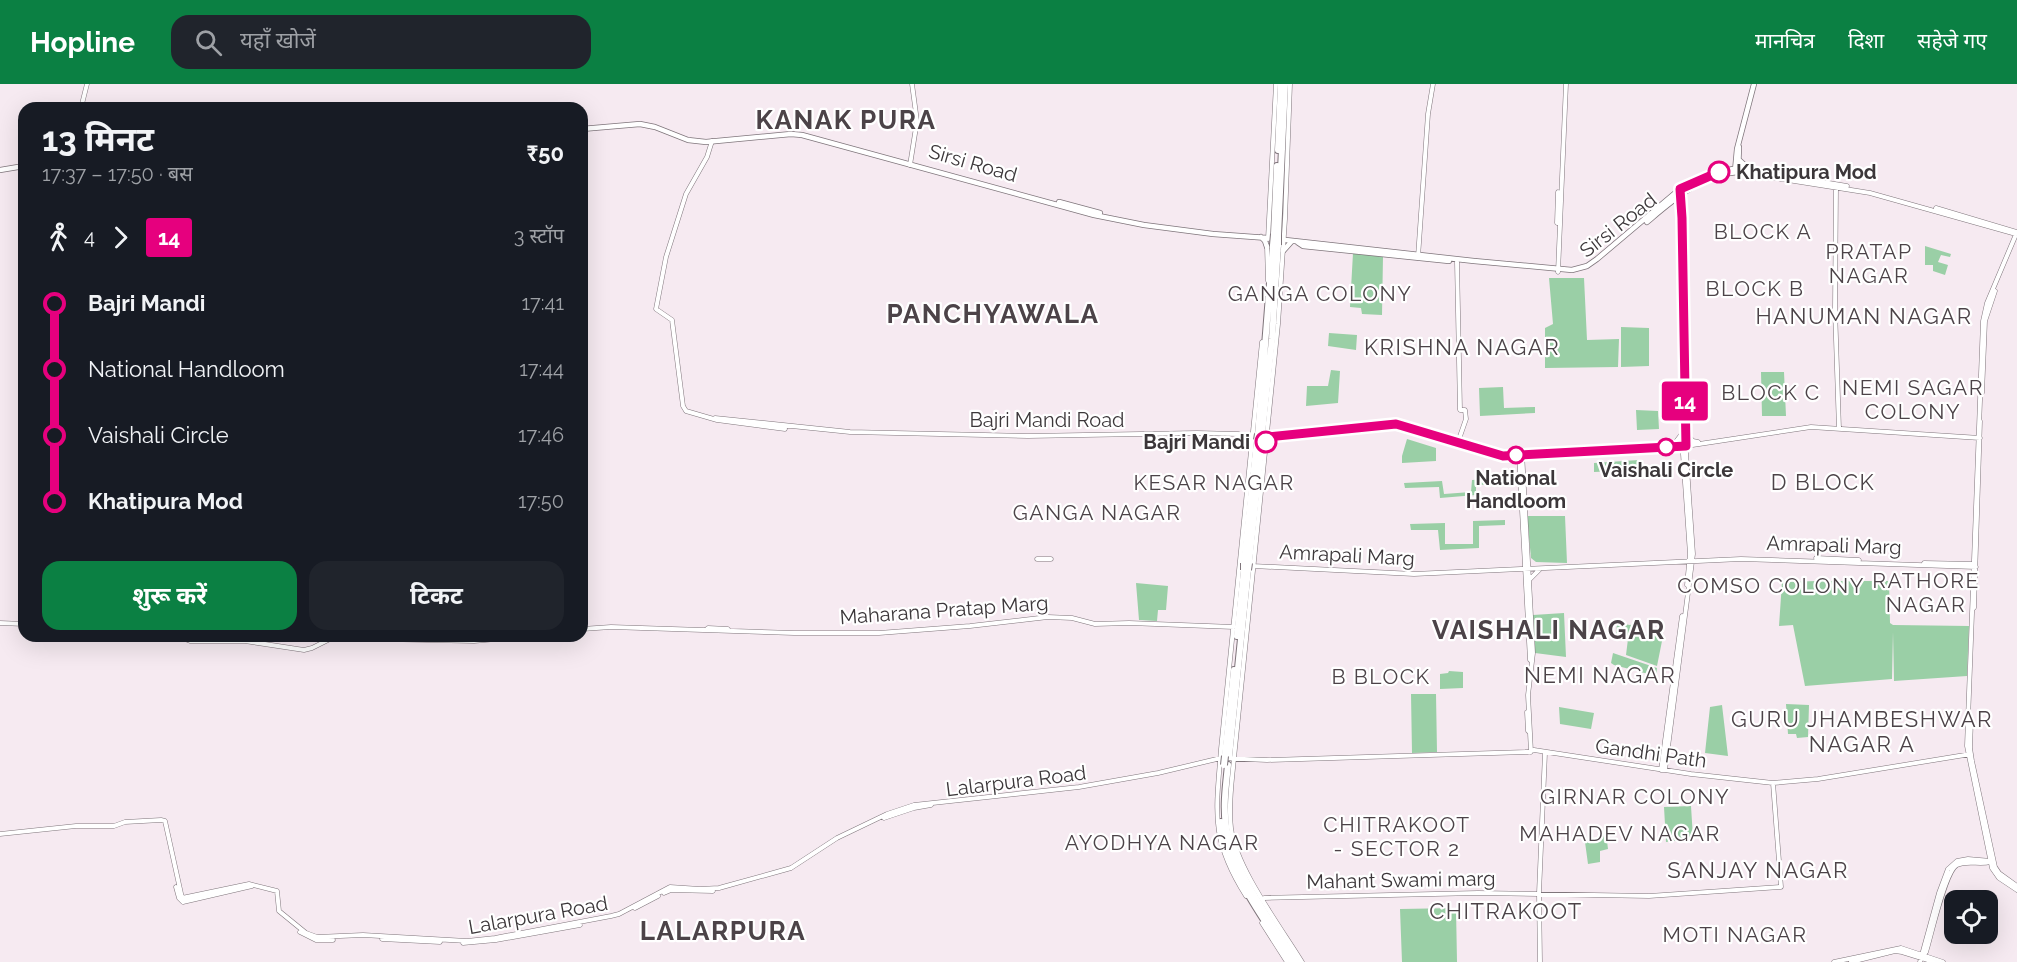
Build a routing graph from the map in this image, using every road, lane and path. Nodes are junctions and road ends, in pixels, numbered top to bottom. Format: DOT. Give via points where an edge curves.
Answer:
graph roads {
  1 [pos="87,84"];
  2 [pos="912,84"];
  3 [pos="1276,84"];
  4 [pos="1283,84"];
  5 [pos="1290,84"];
  6 [pos="1431,84"];
  7 [pos="1565,84"];
  8 [pos="1754,84"];
  9 [pos="82,102"];
  10 [pos="588,127"];
  11 [pos="588,128"];
  12 [pos="712,141"];
  13 [pos="877,154"];
  14 [pos="1737,161"];
  15 [pos="911,163"];
  16 [pos="18,168"];
  17 [pos="1725,170"];
  18 [pos="1736,170"];
  19 [pos="0,171"];
  20 [pos="1751,171"];
  21 [pos="1836,187"];
  22 [pos="1679,193"];
  23 [pos="2017,233"];
  24 [pos="1260,237"];
  25 [pos="2015,241"];
  26 [pos="1276,242"];
  27 [pos="1294,242"];
  28 [pos="1417,256"];
  29 [pos="1457,262"];
  30 [pos="1557,270"];
  31 [pos="715,418"];
  32 [pos="1839,427"];
  33 [pos="1684,431"];
  34 [pos="1241,435"];
  35 [pos="1259,436"];
  36 [pos="1979,437"];
  37 [pos="1458,441"];
  38 [pos="1697,443"];
  39 [pos="1684,445"];
  40 [pos="1670,446"];
  41 [pos="1521,454"];
  42 [pos="1685,454"];
  43 [pos="1686,475"];
  44 [pos="1038,559"];
  45 [pos="1051,559"];
  46 [pos="1795,559"];
  47 [pos="1526,560"];
  48 [pos="1690,561"];
  49 [pos="1247,566"];
  50 [pos="1974,566"];
  51 [pos="1541,568"];
  52 [pos="1526,569"];
  53 [pos="1511,570"];
  54 [pos="1527,580"];
  55 [pos="0,623"];
  56 [pos="18,624"];
  57 [pos="1234,627"];
  58 [pos="588,629"];
  59 [pos="251,642"];
  60 [pos="324,642"];
  61 [pos="1532,750"];
  62 [pos="1544,753"];
  63 [pos="1970,755"];
  64 [pos="1227,760"];
  65 [pos="1663,767"];
  66 [pos="1124,780"];
  67 [pos="1773,783"];
  68 [pos="914,806"];
  69 [pos="0,834"];
  70 [pos="1989,852"];
  71 [pos="1989,863"];
  72 [pos="2017,888"];
  73 [pos="1539,892"];
  74 [pos="1263,898"];
  75 [pos="284,916"];
  76 [pos="1922,959"];
  77 [pos="1287,962"];
  78 [pos="1292,962"];
  79 [pos="1297,962"];
  80 [pos="1302,962"];
  81 [pos="1540,962"];
  82 [pos="1834,962"];
  83 [pos="1851,962"];
  84 [pos="1934,962"];
  85 [pos="1942,962"];
  1 -- 9 [label="street"];
  2 -- 15 [label="street" via="916,121"];
  3 -- 26 [label="street"];
  4 -- 26 [label="highway"];
  5 -- 26 [label="street"];
  6 -- 28 [label="street"];
  7 -- 30 [label="street"];
  8 -- 14 [label="main road"];
  10 -- 13 [label="main road, Sirsi Road" via="646,122 695,140 802,133"];
  11 -- 12 [label="main road, Sirsi Road" via="640,124 688,140"];
  12 -- 13 [label="main road, Sirsi Road" via="797,135"];
  12 -- 31 [label="street" via="686,194 656,300 657,310 672,320 683,406 686,411"];
  13 -- 15 [label="main road, Sirsi Road"];
  14 -- 17 [label="main road"];
  14 -- 18 [label="main road"];
  14 -- 20 [label="main road"];
  15 -- 24 [label="main road, Sirsi Road" via="1094,215 1144,225"];
  16 -- 19 [label="main road"];
  17 -- 18 [label="main road, Sirsi Road"];
  17 -- 22 [label="main road, Sirsi Road"];
  18 -- 20 [label="street, Sirsi Road"];
  18 -- 21 [label="street, Sirsi Road"];
  18 -- 22 [label="main road, Sirsi Road"];
  20 -- 23 [label="street, Sirsi Road" via="1871,190"];
  21 -- 23 [label="street, Sirsi Road"];
  21 -- 32 [label="street"];
  22 -- 30 [label="main road, Sirsi Road" via="1592,267 1581,272"];
  22 -- 33 [label="street"];
  23 -- 25 [label="street"];
  24 -- 26 [label="main road, Sirsi Road"];
  24 -- 26 [label="main road"];
  25 -- 36 [label="street" via="1983,316"];
  26 -- 27 [label="main road"];
  26 -- 27 [label="main road, Sirsi Road"];
  26 -- 35 [label="highway" via="1272,339"];
  26 -- 35 [label="street" via="1266,297"];
  27 -- 28 [label="main road, Sirsi Road"];
  28 -- 29 [label="main road, Sirsi Road"];
  28 -- 30 [label="main road, Sirsi Road"];
  29 -- 30 [label="main road, Sirsi Road"];
  29 -- 37 [label="street" via="1460,410 1465,410 1466,419"];
  31 -- 34 [label="street, Bajri Mandi Road" via="879,433"];
  31 -- 34 [label="street" via="756,426 850,434 1028,438"];
  32 -- 36 [label="street, Bajri Mandi Road"];
  32 -- 38 [label="street, Bajri Mandi Road" via="1801,428"];
  33 -- 38 [label="street"];
  33 -- 39 [label="street"];
  33 -- 40 [label="street"];
  34 -- 35 [label="street, Bajri Mandi Road"];
  35 -- 37 [label="street, Bajri Mandi Road" via="1395,421"];
  35 -- 49 [label="highway"];
  36 -- 50 [label="street"];
  37 -- 41 [label="street, Bajri Mandi Road"];
  38 -- 39 [label="street, Bajri Mandi Road"];
  38 -- 42 [label="street"];
  39 -- 40 [label="street, Bajri Mandi Road"];
  39 -- 42 [label="street"];
  40 -- 41 [label="street, Bajri Mandi Road"];
  40 -- 42 [label="street"];
  41 -- 47 [label="street"];
  42 -- 43 [label="street"];
  43 -- 48 [label="street"];
  43 -- 48 [label="street"];
  44 -- 45 [label="street"];
  46 -- 48 [label="street, Amrapali Marg"];
  46 -- 48 [label="street, Amrapali Marg" via="1740,557"];
  46 -- 50 [label="street, Amrapali Marg"];
  47 -- 51 [label="street"];
  47 -- 52 [label="street"];
  47 -- 53 [label="street"];
  48 -- 51 [label="street"];
  48 -- 65 [label="street"];
  48 -- 65 [label="street"];
  49 -- 53 [label="street, Amrapali Marg" via="1414,574"];
  49 -- 57 [label="street"];
  49 -- 64 [label="highway"];
  49 -- 64 [label="street"];
  50 -- 63 [label="street"];
  51 -- 52 [label="street, Amrapali Marg"];
  51 -- 54 [label="street"];
  52 -- 53 [label="street, Amrapali Marg"];
  52 -- 54 [label="street"];
  53 -- 54 [label="street"];
  54 -- 61 [label="street" via="1531,654 1526,700"];
  55 -- 56 [label="street"];
  57 -- 58 [label="street, Maharana Pratap Marg" via="1095,624 1048,617 915,631"];
  57 -- 64 [label="street"];
  59 -- 60 [label="street" via="304,650"];
  61 -- 62 [label="street, Gandhi Path"];
  61 -- 64 [label="street, Gandhi Path"];
  62 -- 65 [label="street, Gandhi Path"];
  62 -- 73 [label="street"];
  63 -- 67 [label="street, Gandhi Path"];
  63 -- 70 [label="street"];
  63 -- 71 [label="street"];
  64 -- 66 [label="street"];
  64 -- 66 [label="street, Lalarpura Road"];
  64 -- 74 [label="street" via="1232,832 1239,856"];
  64 -- 77 [label="street" via="1217,813 1221,845 1232,872"];
  64 -- 78 [label="highway" via="1221,813 1227,849 1244,885"];
  64 -- 79 [label="highway" via="1225,813 1230,845 1244,876"];
  65 -- 67 [label="street, Gandhi Path"];
  66 -- 68 [label="street"];
  66 -- 68 [label="street, Lalarpura Road" via="1079,789"];
  67 -- 73 [label="street" via="1781,887 1650,896"];
  68 -- 75 [label="street" via="837,837 796,866 719,888 670,887 619,914 531,931 467,941 317,937"];
  68 -- 75 [label="street, Lalarpura Road" via="837,840 787,872 719,890 671,890 613,918 496,940 467,944 367,938 320,940 304,935"];
  69 -- 75 [label="street" via="164,820 183,898 249,884 277,891 278,908"];
  70 -- 71 [label="street"];
  70 -- 71 [label="street"];
  71 -- 72 [label="street" via="1999,878"];
  71 -- 76 [label="street" via="1957,861 1948,869"];
  73 -- 74 [label="street, Mahant Swami marg"];
  73 -- 81 [label="street"];
  74 -- 80 [label="street"];
  76 -- 82 [label="street" via="1897,948"];
  76 -- 83 [label="street" via="1895,951"];
  76 -- 84 [label="street"];
  76 -- 85 [label="street"];
}
